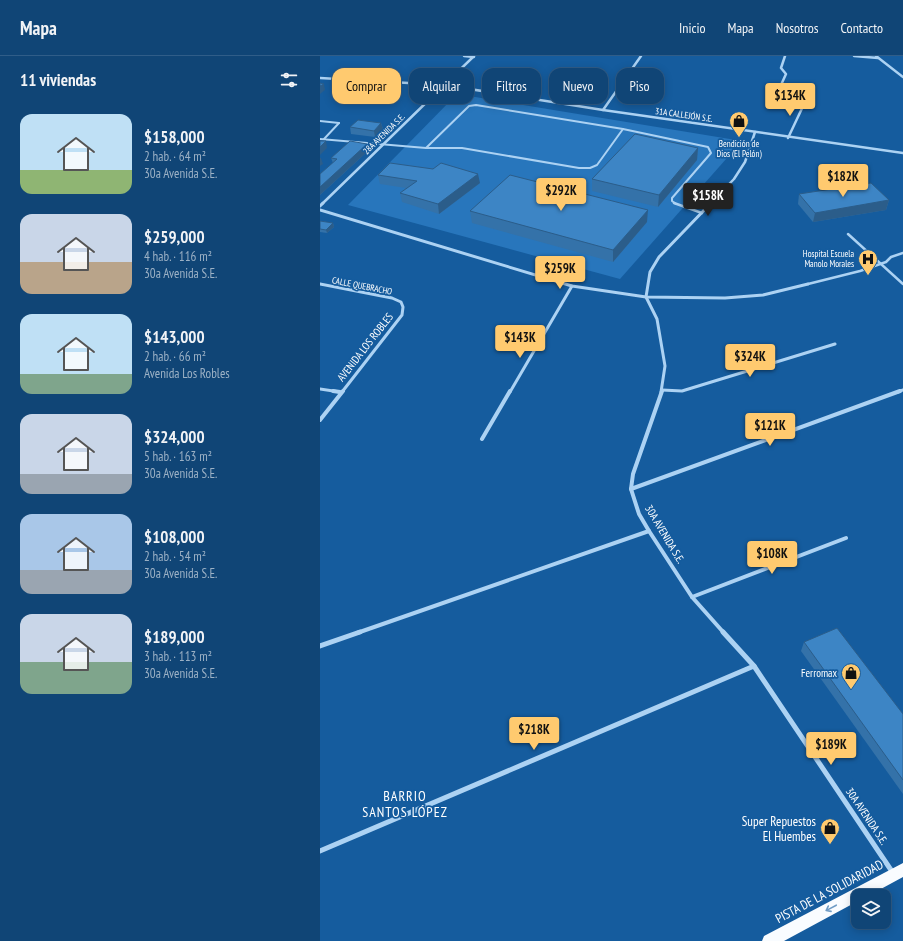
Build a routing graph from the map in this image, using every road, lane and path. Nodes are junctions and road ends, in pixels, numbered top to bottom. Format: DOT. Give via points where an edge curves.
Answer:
graph roads {
  1 [pos="464,56"];
  2 [pos="474,56"];
  3 [pos="641,56"];
  4 [pos="785,56"];
  5 [pos="854,56"];
  6 [pos="876,56"];
  7 [pos="879,58"];
  8 [pos="462,68"];
  9 [pos="903,77"];
  10 [pos="320,78"];
  11 [pos="409,83"];
  12 [pos="474,90"];
  13 [pos="776,96"];
  14 [pos="805,102"];
  15 [pos="424,104"];
  16 [pos="603,110"];
  17 [pos="320,121"];
  18 [pos="623,129"];
  19 [pos="755,132"];
  20 [pos="788,138"];
  21 [pos="320,139"];
  22 [pos="324,139"];
  23 [pos="383,144"];
  24 [pos="426,148"];
  25 [pos="903,153"];
  26 [pos="320,206"];
  27 [pos="320,210"];
  28 [pos="702,213"];
  29 [pos="848,234"];
  30 [pos="903,253"];
  31 [pos="879,264"];
  32 [pos="320,284"];
  33 [pos="808,284"];
  34 [pos="903,284"];
  35 [pos="572,286"];
  36 [pos="646,297"];
  37 [pos="401,302"];
  38 [pos="835,344"];
  39 [pos="320,389"];
  40 [pos="662,390"];
  41 [pos="903,390"];
  42 [pos="340,392"];
  43 [pos="320,420"];
  44 [pos="482,440"];
  45 [pos="631,489"];
  46 [pos="649,531"];
  47 [pos="846,538"];
  48 [pos="692,597"];
  49 [pos="320,646"];
  50 [pos="754,666"];
  51 [pos="320,851"];
  52 [pos="899,872"];
  53 [pos="769,941"];
  1 -- 2 [label="street"];
  2 -- 8 [label="street, 28A AVENIDA S.E."];
  3 -- 16 [label="street"];
  4 -- 13 [label="street" via="781,68 786,74"];
  5 -- 7 [label="street"];
  6 -- 7 [label="street"];
  7 -- 9 [label="street"];
  10 -- 11 [label="street, 31A CALLEJÓN S.E."];
  12 -- 16 [label="street, 31A CALLEJÓN S.E."];
  14 -- 20 [label="street"];
  15 -- 23 [label="street, 28A AVENIDA S.E."];
  16 -- 19 [label="street, 31A CALLEJÓN S.E."];
  17 -- 22 [label="lane" via="339,123"];
  18 -- 24 [label="lane" via="476,105 469,106"];
  18 -- 24 [label="lane" via="597,165 590,168 462,148"];
  18 -- 28 [label="lane" via="708,147 711,152 672,198 678,205"];
  19 -- 20 [label="street, 31A CALLEJÓN S.E."];
  19 -- 28 [label="street" via="745,162 734,179"];
  20 -- 25 [label="street, 31A CALLEJÓN S.E."];
  21 -- 22 [label="lane"];
  22 -- 23 [label="lane"];
  23 -- 24 [label="lane"];
  23 -- 26 [label="street, 28A AVENIDA S.E."];
  27 -- 35 [label="street"];
  28 -- 36 [label="street" via="659,257 650,272"];
  29 -- 31 [label="lane"];
  30 -- 31 [label="lane"];
  31 -- 33 [label="lane"];
  31 -- 34 [label="lane"];
  32 -- 37 [label="street, CALLE QUEBRACHO"];
  33 -- 36 [label="street" via="763,295 725,298"];
  35 -- 36 [label="street"];
  35 -- 44 [label="street"];
  36 -- 40 [label="street, 30A AVENIDA S.E." via="657,319 662,345 665,366"];
  37 -- 42 [label="street, AVENIDA LOS ROBLES" via="402,315"];
  38 -- 40 [label="street" via="682,391"];
  39 -- 42 [label="street"];
  40 -- 45 [label="street, 30A AVENIDA S.E." via="633,474"];
  41 -- 45 [label="street"];
  42 -- 43 [label="street, AVENIDA LOS ROBLES"];
  45 -- 46 [label="street, 30A AVENIDA S.E." via="639,514"];
  46 -- 48 [label="street, 30A AVENIDA S.E."];
  46 -- 49 [label="street"];
  47 -- 48 [label="street"];
  48 -- 50 [label="street, 30A AVENIDA S.E."];
  50 -- 51 [label="street"];
  50 -- 52 [label="street, 30A AVENIDA S.E."];
  52 -- 53 [label="main road, PISTA DE LA SOLIDARIDAD, one-way"];
}
